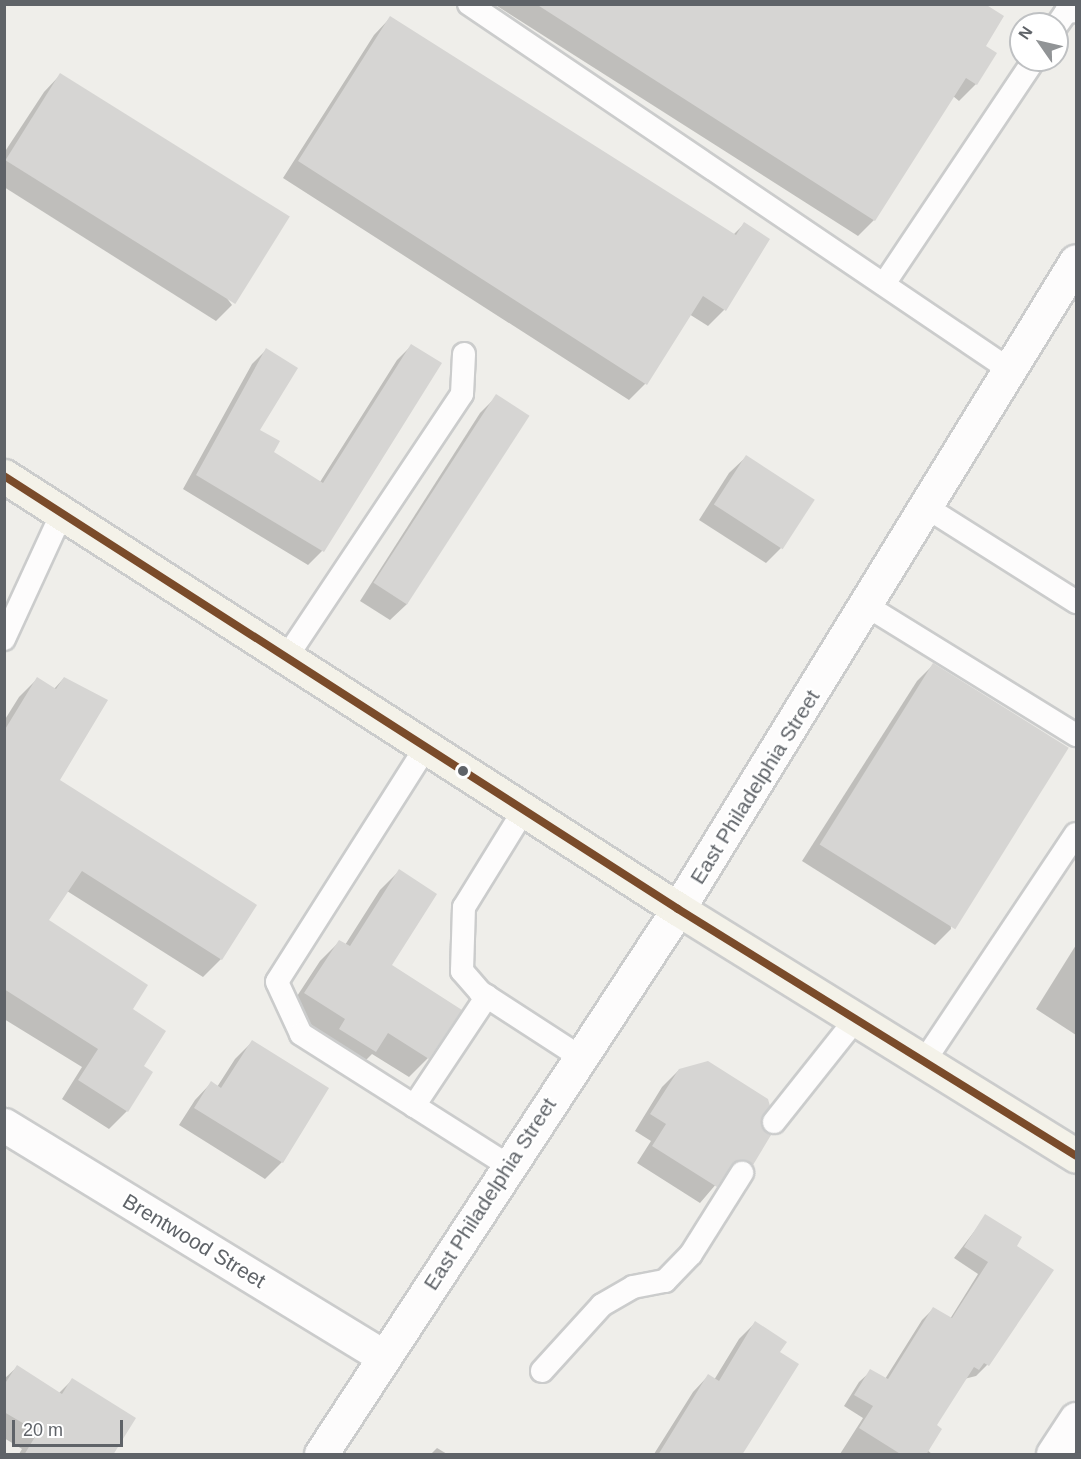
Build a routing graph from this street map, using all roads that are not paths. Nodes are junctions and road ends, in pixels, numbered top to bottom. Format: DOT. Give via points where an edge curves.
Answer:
graph roads {
  1 [pos="469,4"];
  2 [pos="1026,72"];
  3 [pos="1077,261"];
  4 [pos="884,284"];
  5 [pos="464,354"];
  6 [pos="1010,370"];
  7 [pos="4,477"];
  8 [pos="926,507"];
  9 [pos="62,513"];
  10 [pos="1077,602"];
  11 [pos="867,606"];
  12 [pos="4,639"];
  13 [pos="286,658"];
  14 [pos="1077,735"];
  15 [pos="426,747"];
  16 [pos="524,810"];
  17 [pos="1077,834"];
  18 [pos="678,909"];
  19 [pos="487,996"];
  20 [pos="855,1020"];
  21 [pos="580,1057"];
  22 [pos="923,1063"];
  23 [pos="414,1106"];
  24 [pos="774,1122"];
  25 [pos="4,1125"];
  26 [pos="1077,1156"];
  27 [pos="509,1166"];
  28 [pos="742,1173"];
  29 [pos="383,1356"];
  30 [pos="542,1371"];
  31 [pos="1077,1419"];
  32 [pos="321,1455"];
  33 [pos="1053,1455"];
  1 -- 4 [label="lane"];
  2 -- 4 [label="lane"];
  3 -- 6 [label="street, East Philadelphia Street"];
  4 -- 6 [label="lane"];
  5 -- 13 [label="lane" via="462,394"];
  6 -- 8 [label="street, East Philadelphia Street"];
  7 -- 9 [label="main road"];
  8 -- 10 [label="lane"];
  8 -- 11 [label="street, East Philadelphia Street"];
  9 -- 12 [label="lane"];
  9 -- 13 [label="main road"];
  11 -- 14 [label="lane"];
  11 -- 18 [label="street, East Philadelphia Street"];
  13 -- 15 [label="main road"];
  15 -- 16 [label="main road"];
  15 -- 23 [label="lane" via="277,982 301,1034"];
  16 -- 18 [label="main road"];
  16 -- 19 [label="lane" via="464,907 462,971"];
  17 -- 22 [label="lane"];
  18 -- 20 [label="main road"];
  18 -- 21 [label="street, East Philadelphia Street"];
  19 -- 21 [label="lane"];
  19 -- 23 [label="lane"];
  20 -- 22 [label="main road"];
  20 -- 24 [label="lane"];
  21 -- 27 [label="street, East Philadelphia Street"];
  22 -- 26 [label="main road"];
  23 -- 27 [label="lane"];
  25 -- 29 [label="street, Brentwood Street"];
  27 -- 29 [label="street, East Philadelphia Street"];
  28 -- 30 [label="lane" via="691,1254 665,1281 633,1287 602,1305"];
  29 -- 32 [label="street, East Philadelphia Street"];
  31 -- 33 [label="street"];
}
